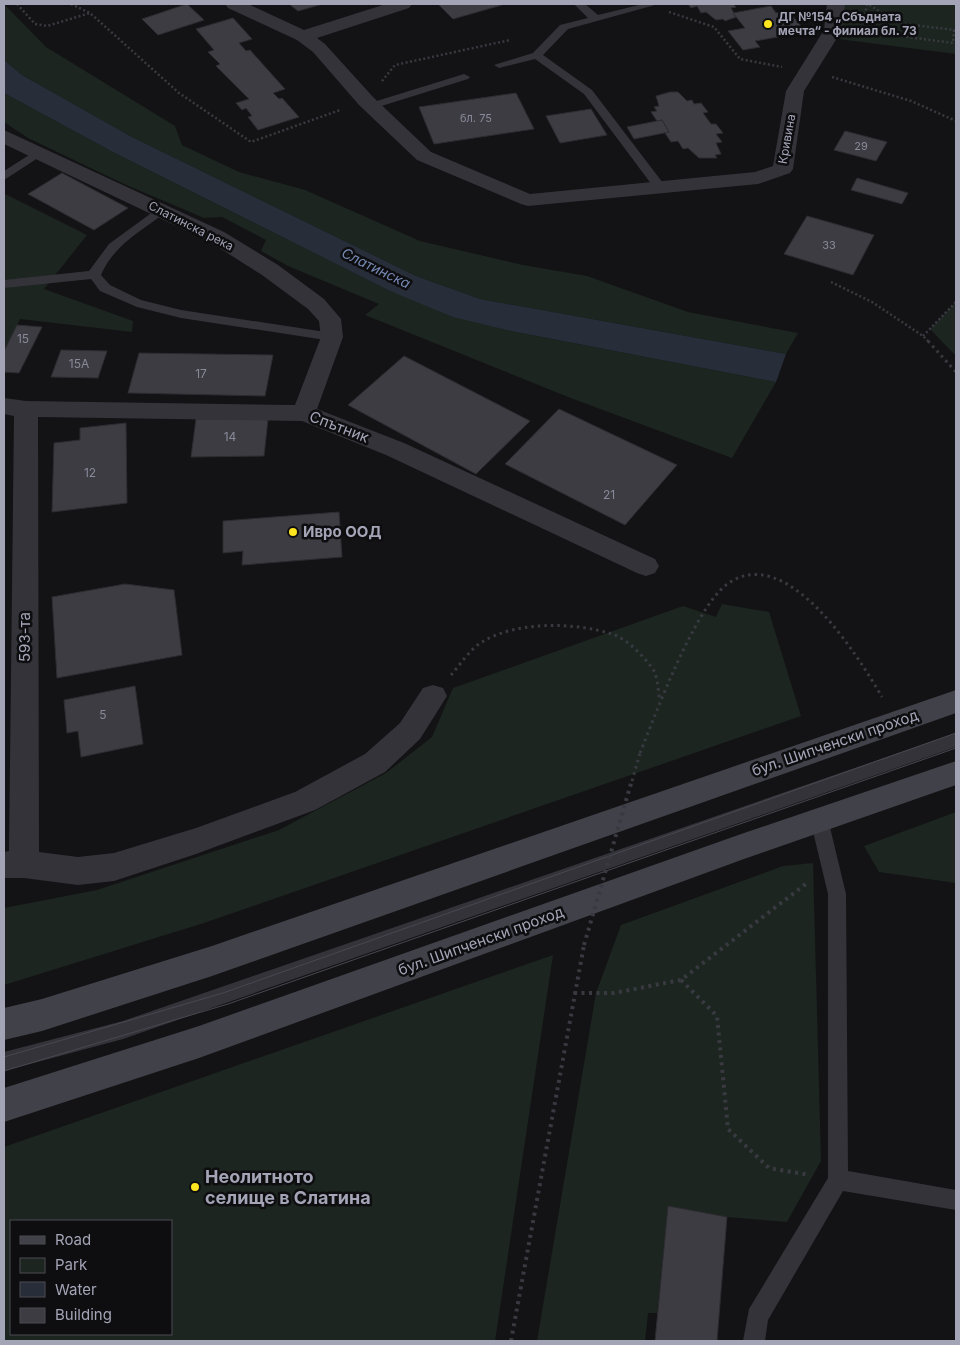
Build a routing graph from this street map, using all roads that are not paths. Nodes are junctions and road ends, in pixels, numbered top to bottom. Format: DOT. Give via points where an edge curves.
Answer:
graph roads {
  1 [pos="234,4"];
  2 [pos="404,4"];
  3 [pos="579,4"];
  4 [pos="649,4"];
  5 [pos="836,4"];
  6 [pos="596,19"];
  7 [pos="303,36"];
  8 [pos="537,55"];
  9 [pos="499,65"];
  10 [pos="464,77"];
  11 [pos="369,103"];
  12 [pos="4,136"];
  13 [pos="37,154"];
  14 [pos="4,176"];
  15 [pos="659,186"];
  16 [pos="161,210"];
  17 [pos="94,275"];
  18 [pos="4,284"];
  19 [pos="332,337"];
  20 [pos="15,408"];
  21 [pos="304,413"];
  22 [pos="646,566"];
  23 [pos="433,696"];
  24 [pos="956,701"];
  25 [pos="956,740"];
  26 [pos="956,772"];
  27 [pos="819,819"];
  28 [pos="14,864"];
  29 [pos="4,1024"];
  30 [pos="4,1062"];
  31 [pos="4,1105"];
  32 [pos="838,1180"];
  33 [pos="956,1200"];
  34 [pos="754,1341"];
  1 -- 7 [label="street, Кривина"];
  2 -- 7 [label="street"];
  3 -- 6 [label="lane"];
  4 -- 6 [label="lane"];
  5 -- 15 [label="street, Кривина" via="833,30 795,91 782,169 758,178"];
  6 -- 8 [label="lane" via="564,27"];
  7 -- 11 [label="street, Кривина" via="319,48"];
  8 -- 9 [label="lane"];
  8 -- 15 [label="lane" via="588,92"];
  10 -- 11 [label="lane"];
  11 -- 15 [label="street, Кривина" via="424,156 528,200"];
  12 -- 13 [label="street, Слатинска река"];
  13 -- 14 [label="lane"];
  13 -- 16 [label="street, Слатинска река"];
  16 -- 17 [label="lane" via="98,261"];
  16 -- 19 [label="street, Слатинска река" via="217,237 316,304 330,319"];
  17 -- 18 [label="lane"];
  17 -- 19 [label="lane" via="105,288 137,303 182,314"];
  19 -- 21 [label="street"];
  20 -- 21 [label="street, Спътник"];
  20 -- 28 [label="street, 593-та"];
  21 -- 22 [label="street, Спътник" via="395,449"];
  23 -- 28 [label="street" via="410,731 375,763 305,801 196,842 114,867 78,871"];
  24 -- 29 [label="main road, бул. Шипченски проход" via="212,961"];
  25 -- 30 [label="lane" via="123,1030"];
  26 -- 27 [label="main road, бул. Шипченски проход"];
  27 -- 31 [label="main road, бул. Шипченски проход" via="238,1028 64,1088"];
  27 -- 32 [label="lane" via="836,894"];
  32 -- 33 [label="lane"];
  32 -- 34 [label="lane" via="757,1317"];
}
